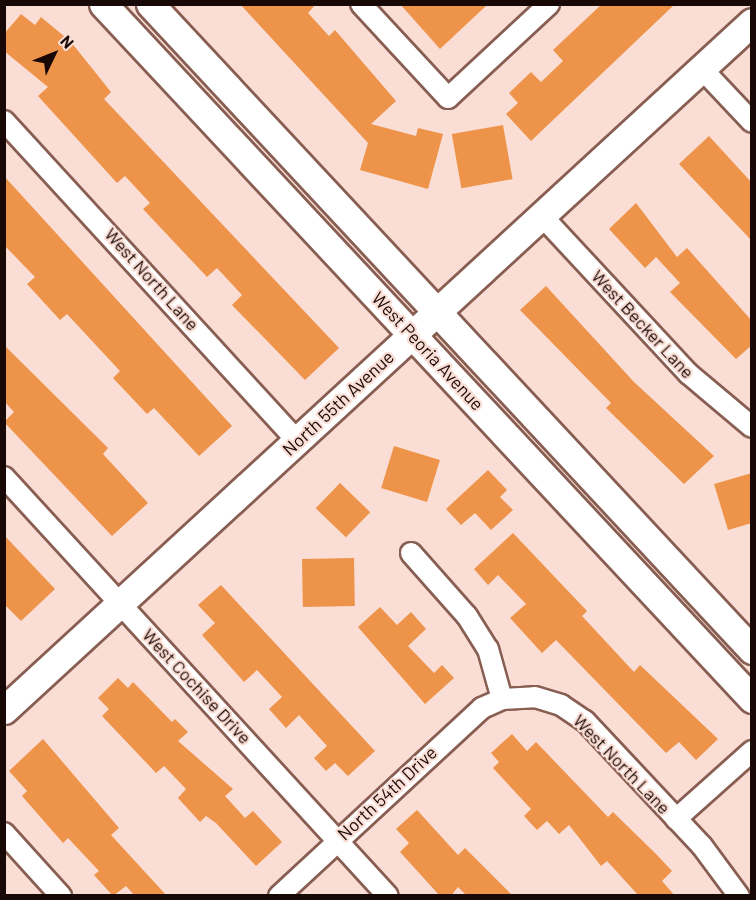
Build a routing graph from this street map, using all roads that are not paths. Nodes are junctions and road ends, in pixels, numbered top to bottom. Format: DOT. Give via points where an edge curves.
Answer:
graph roads {
  1 [pos="103,4"];
  2 [pos="150,4"];
  3 [pos="362,4"];
  4 [pos="549,4"];
  5 [pos="752,22"];
  6 [pos="701,68"];
  7 [pos="4,121"];
  8 [pos="752,122"];
  9 [pos="541,215"];
  10 [pos="436,311"];
  11 [pos="413,334"];
  12 [pos="752,427"];
  13 [pos="297,441"];
  14 [pos="4,477"];
  15 [pos="411,553"];
  16 [pos="120,603"];
  17 [pos="752,650"];
  18 [pos="502,699"];
  19 [pos="752,699"];
  20 [pos="4,710"];
  21 [pos="752,751"];
  22 [pos="676,819"];
  23 [pos="4,833"];
  24 [pos="338,840"];
  25 [pos="61,896"];
  26 [pos="279,896"];
  27 [pos="388,896"];
  28 [pos="739,896"];
  1 -- 11 [label="main road, West Peoria Avenue"];
  2 -- 10 [label="main road, West Peoria Avenue"];
  3 -- 4 [label="street" via="448,98"];
  5 -- 6 [label="main road, North 55th Avenue"];
  6 -- 8 [label="street"];
  6 -- 9 [label="main road, North 55th Avenue"];
  7 -- 13 [label="street, West North Lane"];
  9 -- 10 [label="main road, North 55th Avenue"];
  9 -- 12 [label="street, West Becker Lane" via="689,374"];
  10 -- 11 [label="main road, North 55th Avenue"];
  10 -- 17 [label="main road, West Peoria Avenue"];
  11 -- 13 [label="main road, North 55th Avenue"];
  11 -- 19 [label="main road, West Peoria Avenue"];
  13 -- 16 [label="main road, North 55th Avenue"];
  14 -- 16 [label="street, West Cochise Drive"];
  15 -- 18 [label="street" via="466,616 488,649"];
  16 -- 20 [label="main road, North 55th Avenue"];
  16 -- 24 [label="street, West Cochise Drive"];
  18 -- 22 [label="street, West North Lane" via="535,697 561,705 585,721"];
  18 -- 24 [label="street, North 54th Drive" via="449,735"];
  21 -- 22 [label="street"];
  22 -- 28 [label="street, West North Lane"];
  23 -- 25 [label="street"];
  24 -- 26 [label="street, North 54th Drive"];
  24 -- 27 [label="street, West Cochise Drive"];
}
